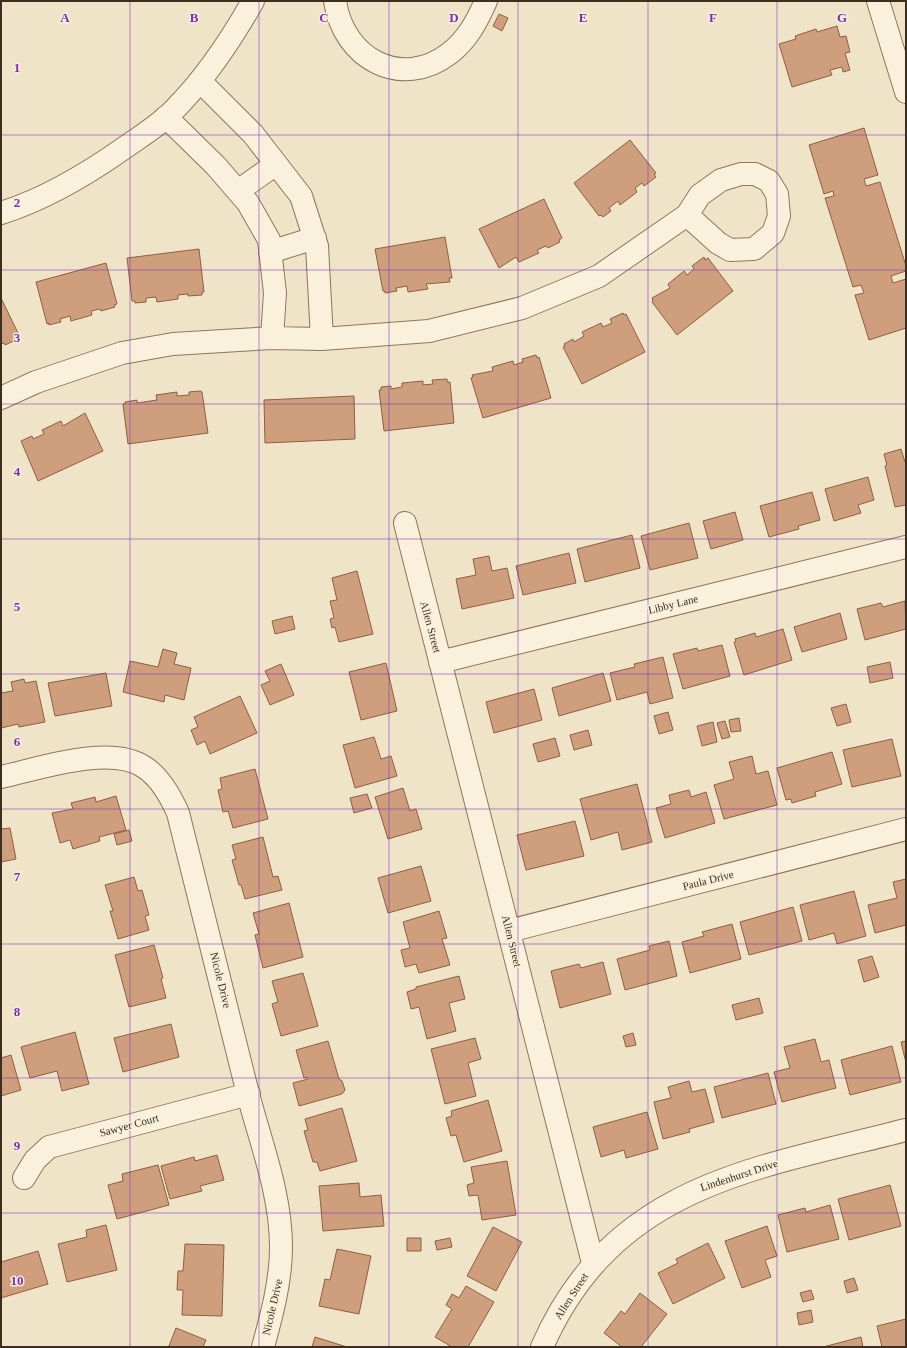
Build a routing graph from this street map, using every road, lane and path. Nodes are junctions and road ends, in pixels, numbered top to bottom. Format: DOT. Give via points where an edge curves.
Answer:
graph roads {
  1 [pos="254,1"];
  2 [pos="335,1"];
  3 [pos="486,1"];
  4 [pos="878,1"];
  5 [pos="200,81"];
  6 [pos="906,92"];
  7 [pos="166,117"];
  8 [pos="276,164"];
  9 [pos="238,191"];
  10 [pos="1,213"];
  11 [pos="687,216"];
  12 [pos="315,238"];
  13 [pos="270,252"];
  14 [pos="272,338"];
  15 [pos="322,339"];
  16 [pos="1,398"];
  17 [pos="404,523"];
  18 [pos="906,546"];
  19 [pos="440,662"];
  20 [pos="1,777"];
  21 [pos="906,829"];
  22 [pos="509,931"];
  23 [pos="248,1094"];
  24 [pos="906,1130"];
  25 [pos="24,1178"];
  26 [pos="593,1263"];
  27 [pos="262,1347"];
  28 [pos="542,1347"];
  1 -- 5 [label="street"];
  2 -- 3 [label="street" via="340,23 346,35 365,55 375,63 408,69 439,60 457,47 474,27"];
  4 -- 6 [label="street"];
  5 -- 7 [label="street"];
  5 -- 8 [label="street" via="253,134"];
  7 -- 9 [label="street"];
  7 -- 10 [label="street" via="85,174 52,192"];
  8 -- 9 [label="street"];
  8 -- 12 [label="street" via="302,196"];
  9 -- 13 [label="street" via="248,203 269,240"];
  11 -- 15 [label="street" via="599,276 522,308 429,331"];
  12 -- 13 [label="street"];
  12 -- 15 [label="street"];
  13 -- 14 [label="street" via="275,293"];
  14 -- 15 [label="street"];
  14 -- 16 [label="street" via="173,344 122,353 36,382"];
  17 -- 19 [label="street, Allen Street"];
  18 -- 19 [label="street, Libby Lane"];
  19 -- 22 [label="street, Allen Street"];
  20 -- 23 [label="street, Nicole Drive" via="88,758 108,757 143,766 156,777 178,813"];
  21 -- 22 [label="street, Paula Drive"];
  22 -- 26 [label="street, Allen Street"];
  23 -- 25 [label="street, Sawyer Court" via="49,1147 35,1160"];
  23 -- 27 [label="street, Nicole Drive" via="272,1180 281,1246 278,1289"];
  24 -- 26 [label="street, Lindenhurst Drive" via="765,1166 700,1188 680,1197 643,1221 618,1239"];
  26 -- 28 [label="street, Allen Street" via="562,1307"];
}
